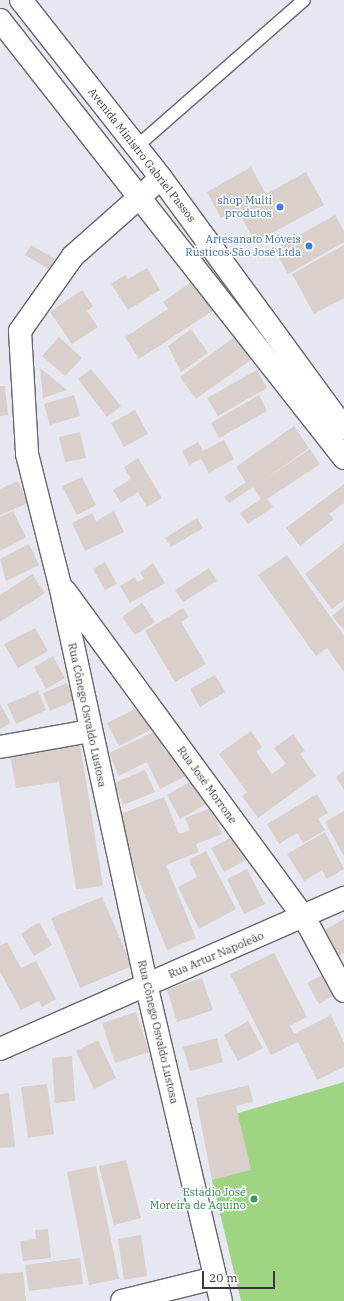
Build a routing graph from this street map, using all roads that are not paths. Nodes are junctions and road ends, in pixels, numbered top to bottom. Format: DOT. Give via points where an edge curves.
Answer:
graph roads {
  1 [pos="21,0"];
  2 [pos="304,0"];
  3 [pos="0,20"];
  4 [pos="136,147"];
  5 [pos="161,178"];
  6 [pos="136,198"];
  7 [pos="344,428"];
  8 [pos="344,458"];
  9 [pos="60,585"];
  10 [pos="90,731"];
  11 [pos="2,744"];
  12 [pos="344,898"];
  13 [pos="304,917"];
  14 [pos="146,984"];
  15 [pos="344,991"];
  16 [pos="0,1049"];
  17 [pos="215,1278"];
  18 [pos="122,1301"];
  19 [pos="221,1301"];
  1 -- 4 [label="street, Avenida Ministro Gabriel Passos"];
  2 -- 4 [label="lane"];
  3 -- 6 [label="street"];
  4 -- 5 [label="street, Avenida Ministro Gabriel Passos"];
  5 -- 6 [label="street, Rua Cônego Osvaldo Lustosa"];
  5 -- 7 [label="street, Avenida Ministro Gabriel Passos"];
  6 -- 8 [label="street"];
  6 -- 9 [label="street, Rua Cônego Osvaldo Lustosa" via="73,256 20,331 27,454"];
  9 -- 10 [label="street, Rua Cônego Osvaldo Lustosa"];
  9 -- 13 [label="street, Rua José Morrone"];
  10 -- 11 [label="street"];
  10 -- 14 [label="street, Rua Cônego Osvaldo Lustosa"];
  12 -- 13 [label="street, Rua Artur Napoleão"];
  13 -- 14 [label="street, Rua Artur Napoleão"];
  13 -- 15 [label="street, Rua José Morrone"];
  14 -- 16 [label="street, Rua Artur Napoleão"];
  14 -- 17 [label="street, Rua Cônego Osvaldo Lustosa"];
  17 -- 18 [label="street"];
  17 -- 19 [label="street, Rua Cônego Osvaldo Lustosa"];
}
